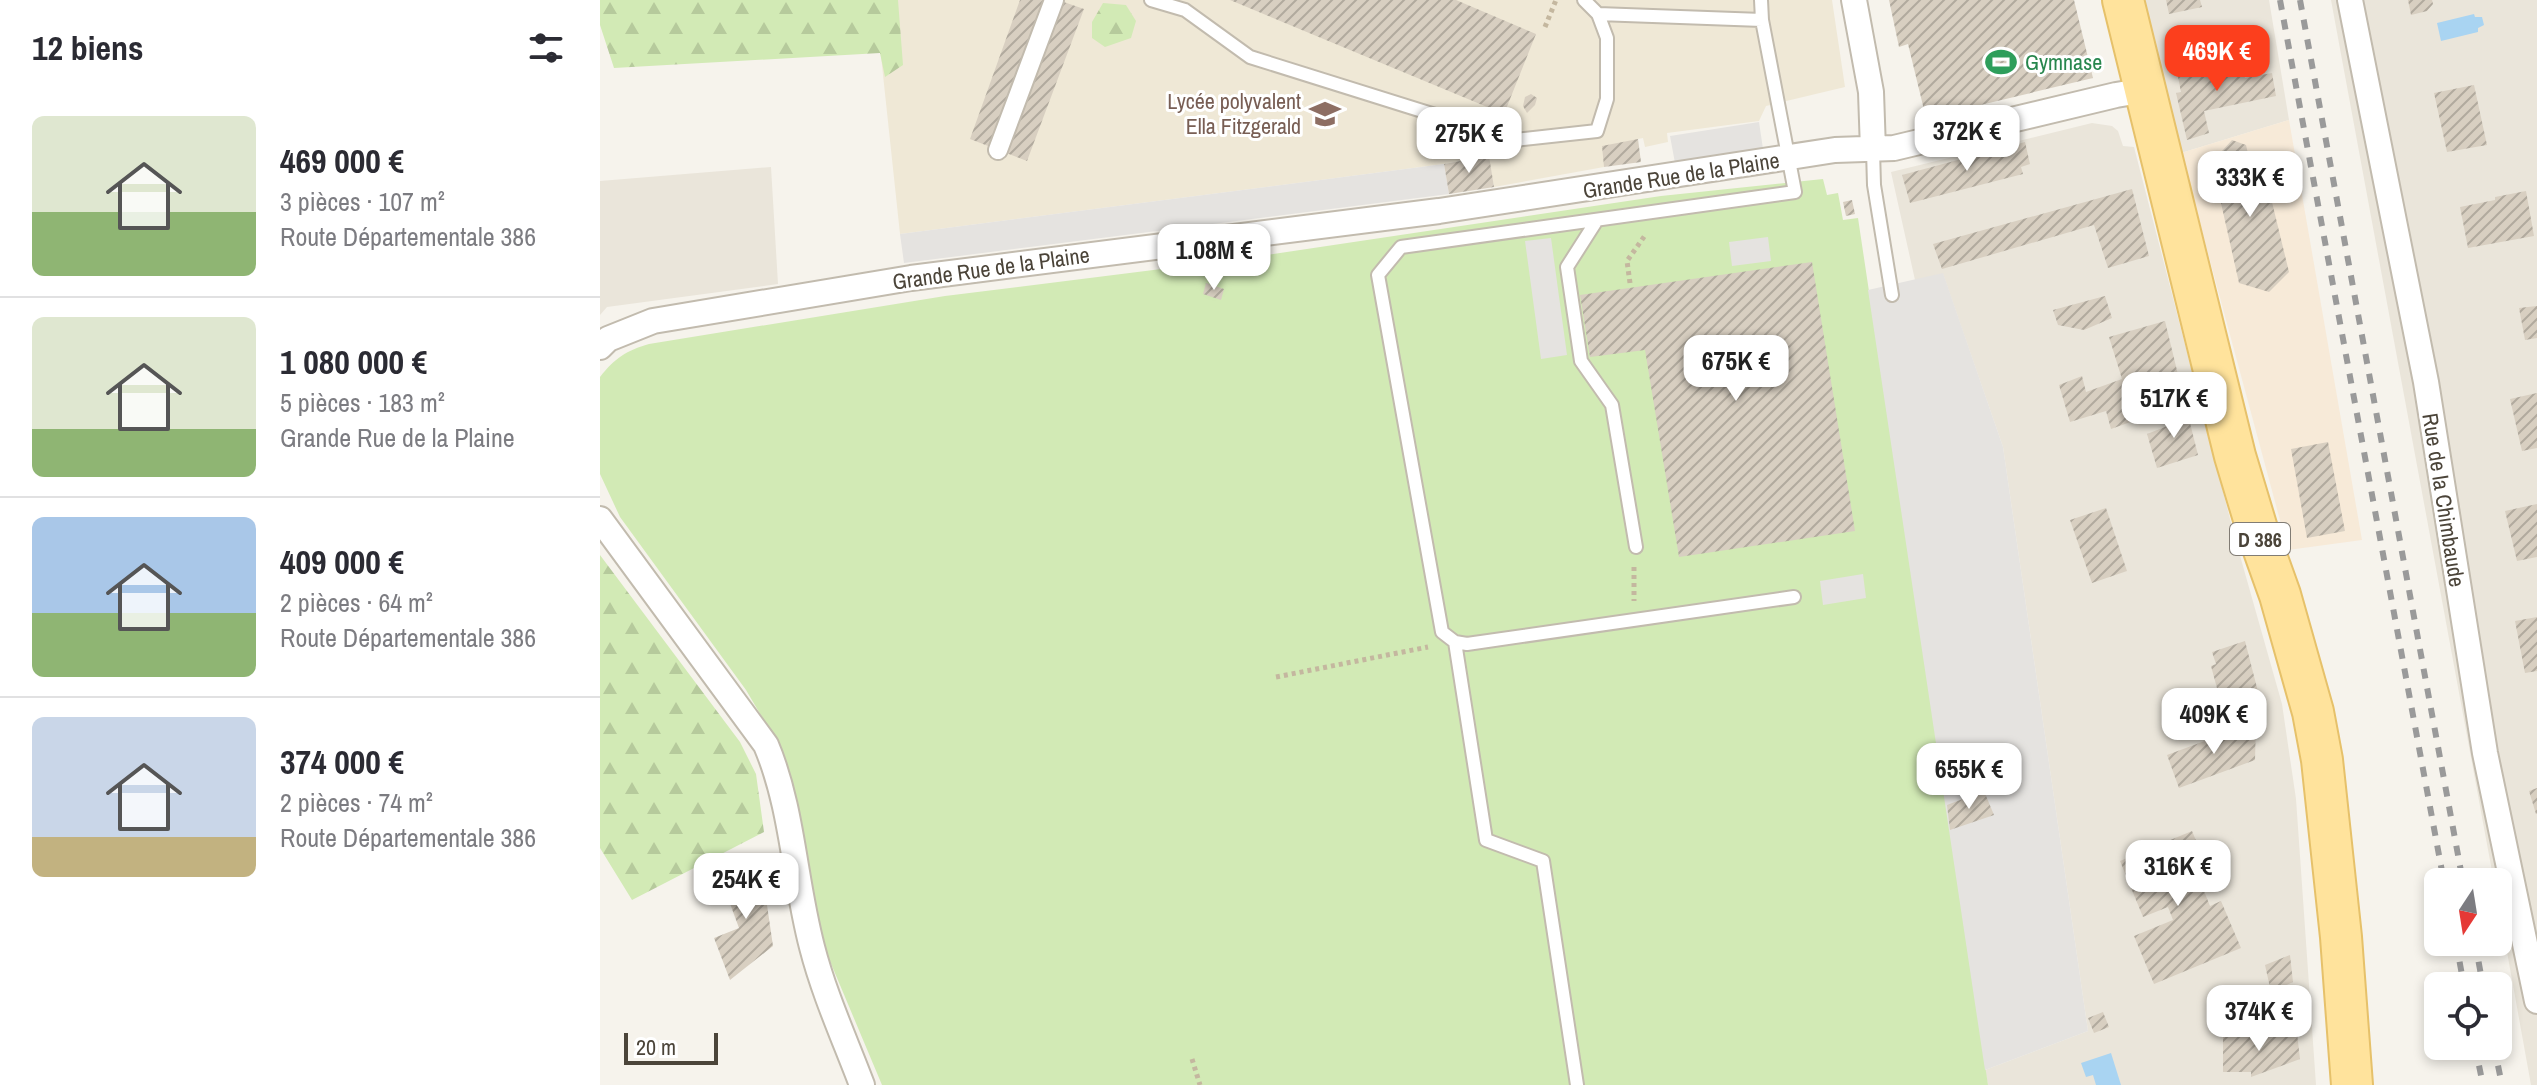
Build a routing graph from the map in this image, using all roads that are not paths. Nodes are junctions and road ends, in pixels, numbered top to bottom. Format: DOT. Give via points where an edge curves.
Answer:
graph roads {
  1 [pos="1054,0"];
  2 [pos="1151,0"];
  3 [pos="1584,0"];
  4 [pos="1761,0"];
  5 [pos="1854,0"];
  6 [pos="2123,0"];
  7 [pos="2350,0"];
  8 [pos="1598,14"];
  9 [pos="1762,20"];
  10 [pos="2146,90"];
  11 [pos="998,150"];
  12 [pos="1873,150"];
  13 [pos="1788,158"];
  14 [pos="1597,220"];
  15 [pos="1892,295"];
  16 [pos="600,347"];
  17 [pos="600,519"];
  18 [pos="1636,547"];
  19 [pos="1794,597"];
  20 [pos="1455,642"];
  21 [pos="2537,1001"];
  22 [pos="862,1085"];
  23 [pos="1577,1085"];
  24 [pos="2352,1085"];
  1 -- 11 [label="street"];
  2 -- 8 [label="lane" via="1185,10 1250,57 1515,140 1597,131 1607,99 1607,38"];
  3 -- 8 [label="lane"];
  4 -- 9 [label="lane"];
  5 -- 12 [label="street" via="1871,92"];
  6 -- 10 [label="main road, D 386"];
  7 -- 21 [label="street, Rue de la Chimbaude" via="2426,382 2485,753"];
  8 -- 9 [label="lane"];
  9 -- 13 [label="lane"];
  10 -- 12 [label="street, Grande Rue de la Plaine"];
  10 -- 24 [label="main road, D 386" via="2247,500 2313,712 2341,937"];
  12 -- 13 [label="street, Grande Rue de la Plaine"];
  12 -- 15 [label="lane"];
  13 -- 14 [label="lane" via="1795,192"];
  13 -- 16 [label="street, Grande Rue de la Plaine" via="1439,211 911,278 653,321"];
  14 -- 18 [label="lane" via="1567,267 1581,361 1612,405"];
  14 -- 20 [label="lane" via="1401,247 1378,275 1442,632"];
  17 -- 22 [label="street" via="766,745 785,804 812,948"];
  19 -- 20 [label="lane"];
  20 -- 23 [label="lane" via="1486,840 1543,861"];
}
